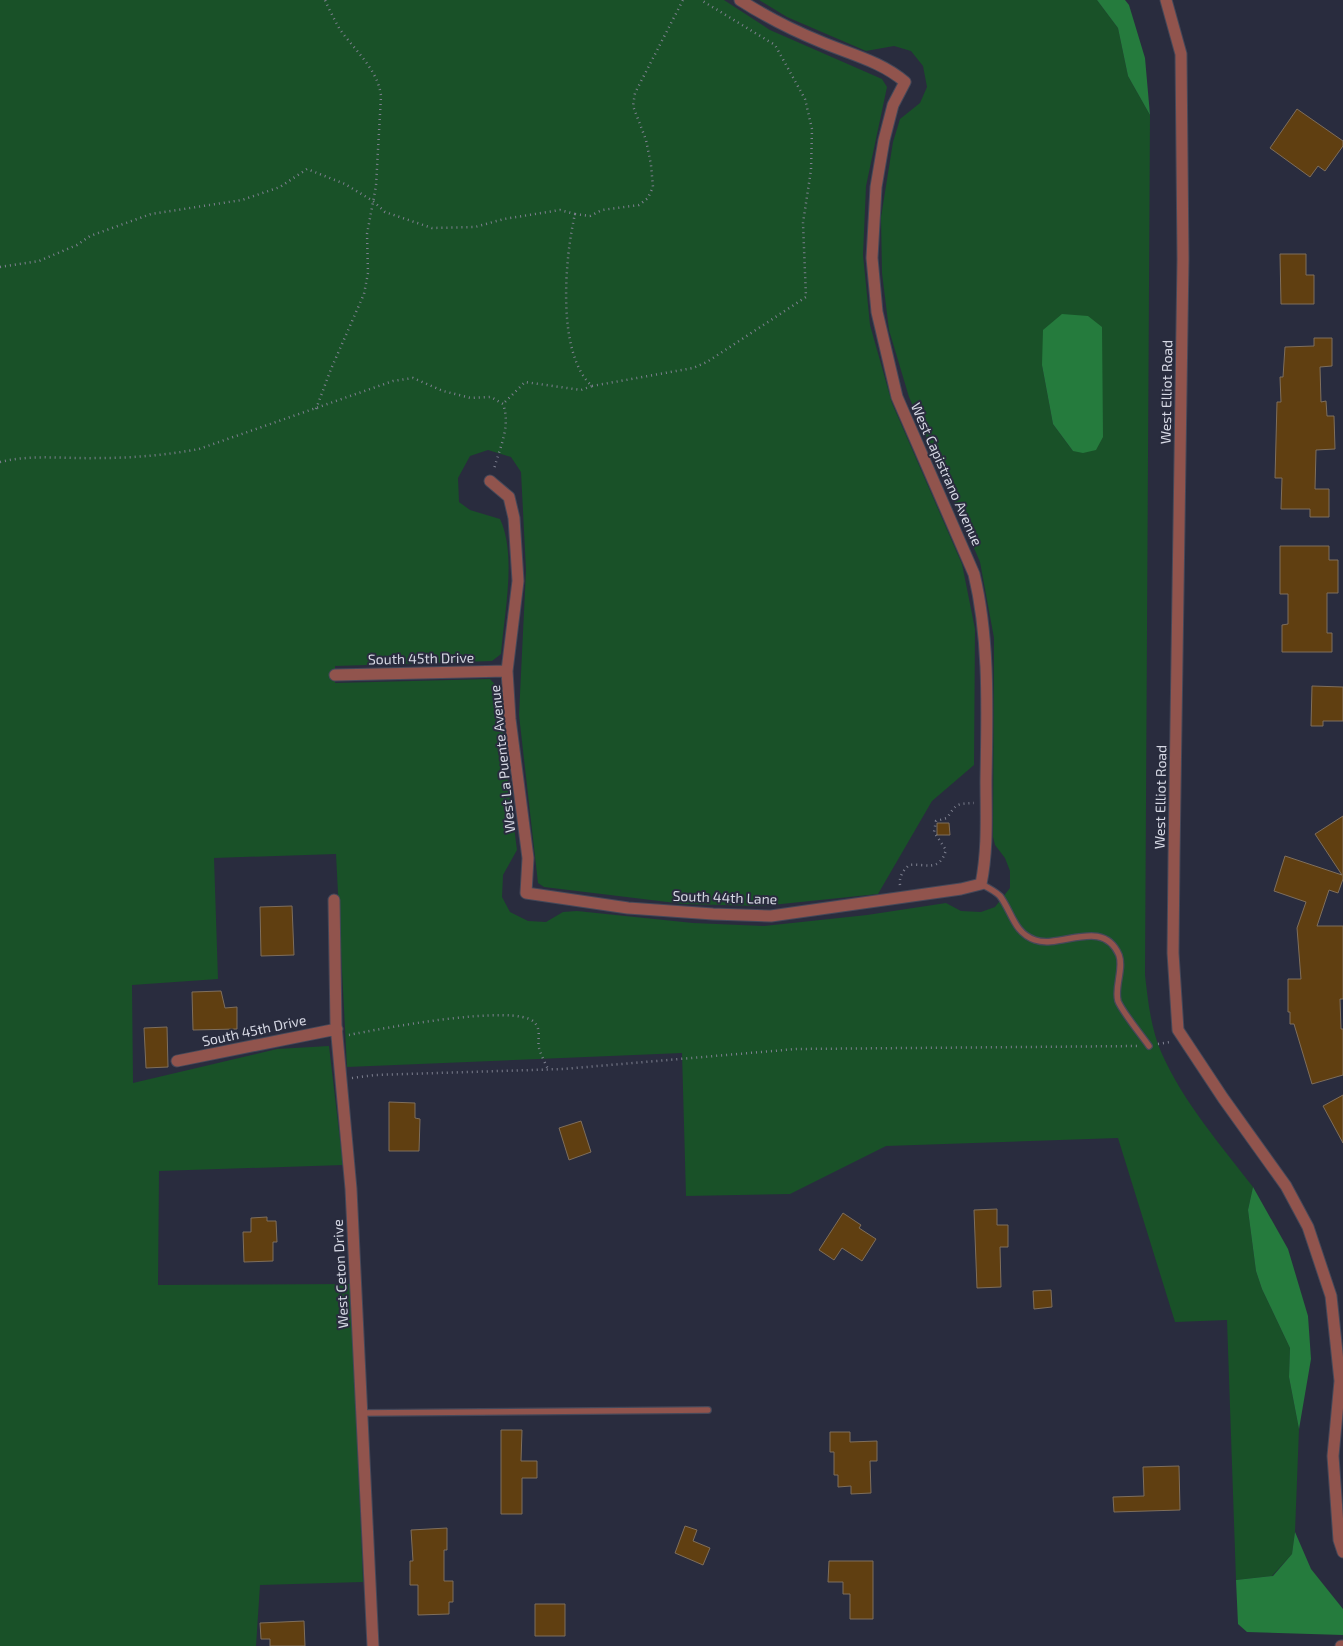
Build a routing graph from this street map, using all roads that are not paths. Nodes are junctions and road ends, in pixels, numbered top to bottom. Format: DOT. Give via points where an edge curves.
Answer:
graph roads {
  1 [pos="740,0"];
  2 [pos="1166,0"];
  3 [pos="490,481"];
  4 [pos="507,671"];
  5 [pos="335,675"];
  6 [pos="981,884"];
  7 [pos="526,893"];
  8 [pos="334,900"];
  9 [pos="337,1033"];
  10 [pos="1149,1046"];
  11 [pos="177,1061"];
  12 [pos="708,1410"];
  13 [pos="362,1413"];
  14 [pos="1343,1552"];
  15 [pos="373,1646"];
  1 -- 6 [label="street, West Capistrano Avenue" via="818,41 885,67 906,82 893,105 876,188 872,258 876,312 897,397 974,574 980,599 985,650 987,742 986,857"];
  2 -- 14 [label="street, West Elliot Road" via="1182,54 1183,278 1173,953 1178,1030 1222,1098 1286,1186 1308,1227 1331,1296 1340,1381 1333,1456 1339,1540"];
  3 -- 4 [label="street, West La Puente Avenue" via="509,497 514,518 518,581"];
  4 -- 5 [label="street, South 45th Drive"];
  4 -- 7 [label="street, West La Puente Avenue" via="528,858"];
  6 -- 7 [label="street, South 44th Lane" via="771,916 628,908"];
  6 -- 10 [label="lane" via="1001,898 1023,934 1036,940 1092,935 1109,943 1119,956 1118,1002"];
  8 -- 9 [label="street, West Ceton Drive"];
  9 -- 11 [label="street, South 45th Drive"];
  9 -- 13 [label="street, West Ceton Drive" via="351,1189"];
  12 -- 13 [label="lane"];
  13 -- 15 [label="street, West Ceton Drive"];
}
